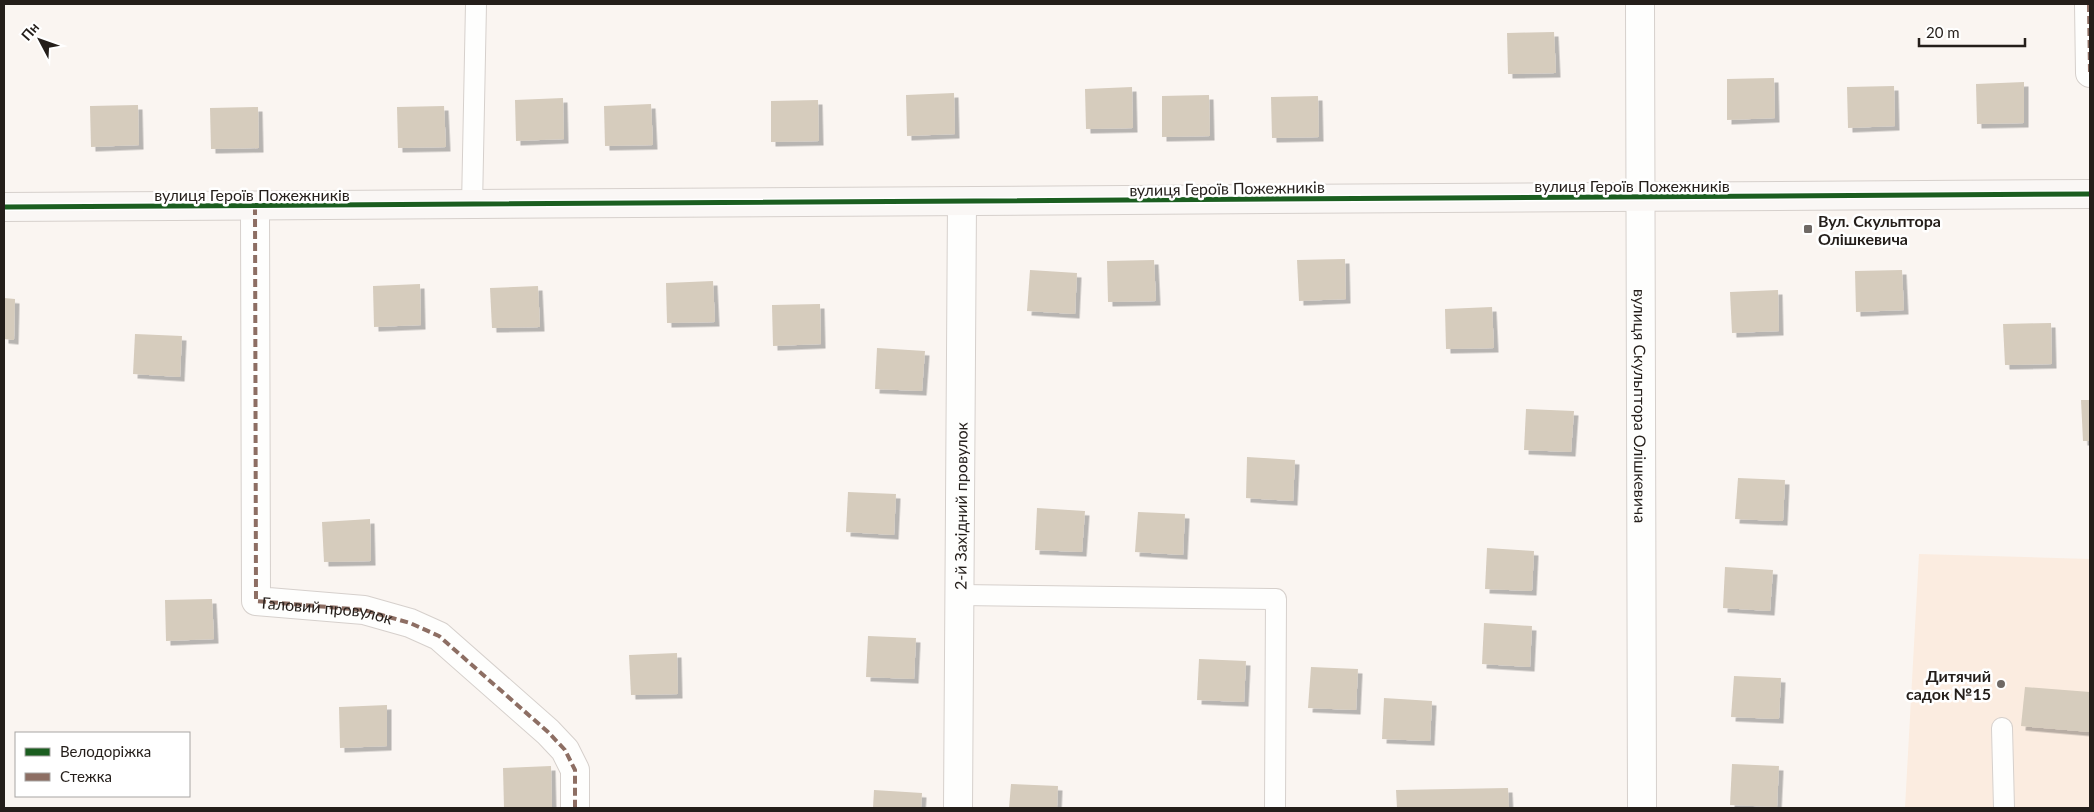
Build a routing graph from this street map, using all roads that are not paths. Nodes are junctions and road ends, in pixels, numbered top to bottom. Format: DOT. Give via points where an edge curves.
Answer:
graph roads {
  1 [pos="476,4"];
  2 [pos="1640,4"];
  3 [pos="2089,4"];
  4 [pos="2090,72"];
  5 [pos="2090,194"];
  6 [pos="1641,197"];
  7 [pos="962,203"];
  8 [pos="472,206"];
  9 [pos="255,207"];
  10 [pos="4,208"];
  11 [pos="960,595"];
  12 [pos="2002,728"];
  13 [pos="575,808"];
  14 [pos="958,808"];
  15 [pos="1275,808"];
  16 [pos="1642,808"];
  17 [pos="2004,808"];
  1 -- 8 [label="lane"];
  2 -- 6 [label="street, вулиця Скульптора Олішкевича"];
  3 -- 4 [label="street"];
  5 -- 6 [label="street, вулиця Героїв Пожежників"];
  6 -- 7 [label="street, вулиця Героїв Пожежників"];
  6 -- 16 [label="street, вулиця Скульптора Олішкевича"];
  7 -- 8 [label="street, вулиця Героїв Пожежників"];
  7 -- 11 [label="street, 2-й Західний провулок"];
  8 -- 9 [label="street, вулиця Героїв Пожежників"];
  9 -- 10 [label="street, вулиця Героїв Пожежників"];
  9 -- 13 [label="street, Галовий провулок" via="256,601 364,610 410,623 439,636 548,732 564,750 575,770"];
  11 -- 14 [label="street, 2-й Західний провулок"];
  11 -- 15 [label="lane" via="1276,599"];
  12 -- 17 [label="lane"];
}
